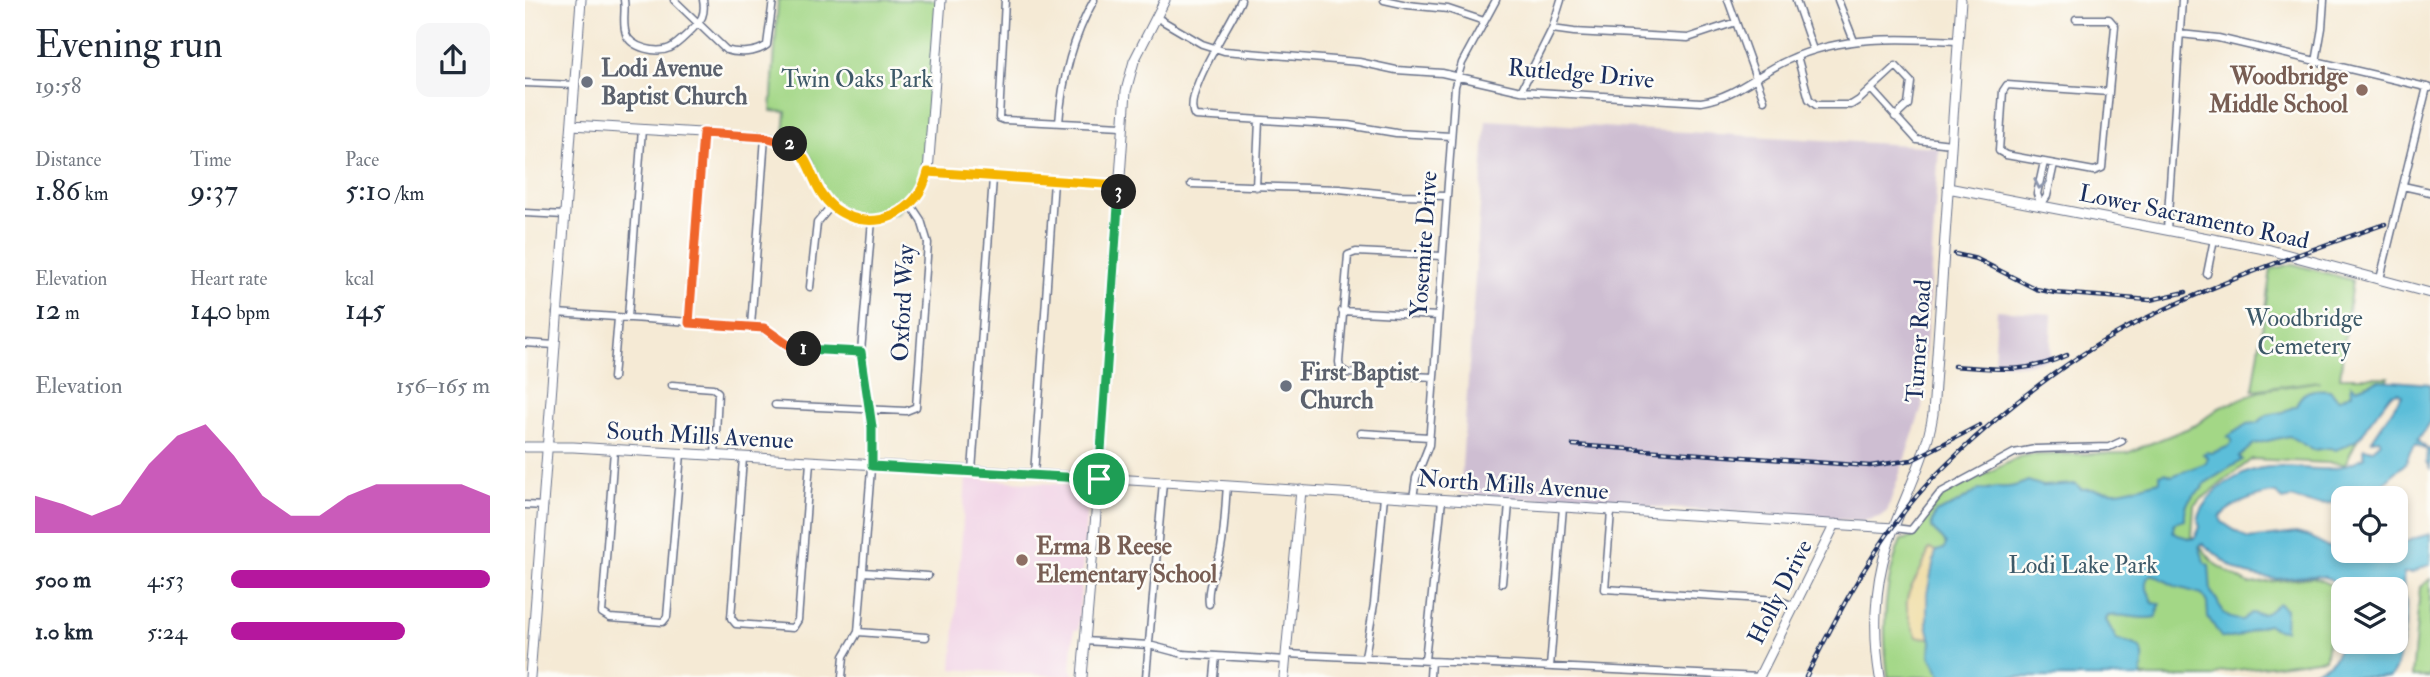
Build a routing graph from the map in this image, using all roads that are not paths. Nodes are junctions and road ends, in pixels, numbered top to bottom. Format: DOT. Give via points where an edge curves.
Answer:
graph roads {
  1 [pos="581,0"];
  2 [pos="624,0"];
  3 [pos="674,0"];
  4 [pos="703,0"];
  5 [pos="773,0"];
  6 [pos="941,0"];
  7 [pos="1005,0"];
  8 [pos="1094,0"];
  9 [pos="1165,0"];
  10 [pos="1241,0"];
  11 [pos="1384,0"];
  12 [pos="1496,0"];
  13 [pos="1561,0"];
  14 [pos="1728,0"];
  15 [pos="1838,0"];
  16 [pos="1961,0"];
  17 [pos="2182,0"];
  18 [pos="2324,0"];
  19 [pos="1796,1"];
  20 [pos="1156,17"];
  21 [pos="2076,19"];
  22 [pos="1484,21"];
  23 [pos="1736,22"];
  24 [pos="697,24"];
  25 [pos="1552,29"];
  26 [pos="2180,34"];
  27 [pos="1854,41"];
  28 [pos="1958,41"];
  29 [pos="1216,49"];
  30 [pos="1813,50"];
  31 [pos="1797,57"];
  32 [pos="2316,62"];
  33 [pos="1457,76"];
  34 [pos="1756,78"];
  35 [pos="525,83"];
  36 [pos="575,85"];
  37 [pos="2429,87"];
  38 [pos="1871,89"];
  39 [pos="1521,91"];
  40 [pos="2109,92"];
  41 [pos="1764,100"];
  42 [pos="1895,117"];
  43 [pos="1259,120"];
  44 [pos="1059,123"];
  45 [pos="572,125"];
  46 [pos="1122,126"];
  47 [pos="642,129"];
  48 [pos="703,133"];
  49 [pos="1451,135"];
  50 [pos="765,137"];
  51 [pos="1951,144"];
  52 [pos="2044,162"];
  53 [pos="2054,164"];
  54 [pos="928,172"];
  55 [pos="993,178"];
  56 [pos="1054,181"];
  57 [pos="1191,184"];
  58 [pos="1119,185"];
  59 [pos="2403,186"];
  60 [pos="1256,187"];
  61 [pos="1948,188"];
  62 [pos="2430,192"];
  63 [pos="1447,195"];
  64 [pos="911,205"];
  65 [pos="2041,205"];
  66 [pos="831,206"];
  67 [pos="525,213"];
  68 [pos="565,215"];
  69 [pos="872,220"];
  70 [pos="2167,230"];
  71 [pos="2214,239"];
  72 [pos="1442,256"];
  73 [pos="2207,274"];
  74 [pos="2380,279"];
  75 [pos="810,287"];
  76 [pos="2430,293"];
  77 [pos="1342,311"];
  78 [pos="556,313"];
  79 [pos="1438,316"];
  80 [pos="618,318"];
  81 [pos="628,318"];
  82 [pos="689,323"];
  83 [pos="751,326"];
  84 [pos="525,343"];
  85 [pos="555,345"];
  86 [pos="861,352"];
  87 [pos="1434,377"];
  88 [pos="613,378"];
  89 [pos="672,386"];
  90 [pos="775,405"];
  91 [pos="868,408"];
  92 [pos="1361,433"];
  93 [pos="1429,437"];
  94 [pos="2122,441"];
  95 [pos="525,447"];
  96 [pos="549,448"];
  97 [pos="614,450"];
  98 [pos="681,454"];
  99 [pos="715,456"];
  100 [pos="743,458"];
  101 [pos="810,462"];
  102 [pos="872,466"];
  103 [pos="972,471"];
  104 [pos="1034,475"];
  105 [pos="1099,479"];
  106 [pos="1163,482"];
  107 [pos="1227,486"];
  108 [pos="1301,490"];
  109 [pos="1384,496"];
  110 [pos="1413,498"];
  111 [pos="1442,500"];
  112 [pos="1509,504"];
  113 [pos="525,505"];
  114 [pos="544,506"];
  115 [pos="1563,508"];
  116 [pos="1611,511"];
  117 [pos="1835,524"];
  118 [pos="1894,528"];
  119 [pos="863,572"];
  120 [pos="928,576"];
  121 [pos="1502,583"];
  122 [pos="1209,604"];
  123 [pos="1794,606"];
  124 [pos="858,632"];
  125 [pos="926,637"];
  126 [pos="1085,641"];
  127 [pos="1149,645"];
  128 [pos="1216,656"];
  129 [pos="1286,657"];
  130 [pos="1365,657"];
  131 [pos="1428,661"];
  132 [pos="1550,667"];
  133 [pos="1574,668"];
  134 [pos="530,677"];
  135 [pos="842,677"];
  136 [pos="1082,677"];
  137 [pos="1146,677"];
  138 [pos="1214,677"];
  139 [pos="1284,677"];
  140 [pos="1430,677"];
  141 [pos="1573,677"];
  142 [pos="1759,677"];
  143 [pos="1880,677"];
  1 -- 36 [label="street"];
  2 -- 24 [label="street" via="626,33 639,47 669,49"];
  3 -- 24 [label="street"];
  4 -- 24 [label="street" via="703,16"];
  5 -- 24 [label="street" via="769,40 762,49 726,50"];
  6 -- 54 [label="street"];
  7 -- 44 [label="street" via="998,116"];
  8 -- 44 [label="street" via="1070,53"];
  9 -- 20 [label="street"];
  10 -- 29 [label="street"];
  11 -- 22 [label="street" via="1448,9"];
  12 -- 22 [label="street, Yosemite Drive"];
  13 -- 25 [label="street"];
  14 -- 23 [label="street"];
  15 -- 27 [label="street"];
  16 -- 28 [label="street, Turner Road"];
  17 -- 26 [label="street"];
  18 -- 32 [label="street"];
  19 -- 30 [label="street"];
  20 -- 29 [label="street, Rutledge Drive"];
  20 -- 46 [label="street" via="1134,61"];
  21 -- 40 [label="street" via="2109,19 2115,26"];
  22 -- 33 [label="street, Yosemite Drive"];
  23 -- 25 [label="street" via="1688,38"];
  23 -- 34 [label="street"];
  25 -- 39 [label="street"];
  26 -- 32 [label="street" via="2218,38"];
  26 -- 70 [label="street"];
  27 -- 28 [label="street, Rutledge Drive"];
  27 -- 30 [label="street, Rutledge Drive"];
  28 -- 51 [label="street, Turner Road"];
  29 -- 33 [label="street, Rutledge Drive"];
  29 -- 43 [label="street" via="1197,85 1193,114"];
  30 -- 31 [label="street, Rutledge Drive"];
  31 -- 34 [label="street, Rutledge Drive"];
  31 -- 38 [label="street" via="1809,99 1817,104 1851,105"];
  32 -- 37 [label="street"];
  33 -- 39 [label="street, Rutledge Drive"];
  33 -- 49 [label="street, Yosemite Drive"];
  34 -- 39 [label="street, Rutledge Drive" via="1725,97 1701,102"];
  34 -- 41 [label="street"];
  35 -- 36 [label="street"];
  36 -- 45 [label="street"];
  37 -- 59 [label="street"];
  38 -- 42 [label="street"];
  38 -- 42 [label="street" via="1896,66 1911,82 1909,105"];
  40 -- 52 [label="street" via="2004,87 1999,151"];
  40 -- 53 [label="street" via="2102,168 2094,171"];
  42 -- 51 [label="street" via="1919,141"];
  43 -- 49 [label="street"];
  43 -- 60 [label="street"];
  44 -- 46 [label="street"];
  45 -- 47 [label="street"];
  45 -- 68 [label="street"];
  46 -- 58 [label="street"];
  47 -- 48 [label="street"];
  47 -- 81 [label="street"];
  48 -- 50 [label="street"];
  48 -- 82 [label="street"];
  49 -- 63 [label="street, Yosemite Drive"];
  50 -- 66 [label="street" via="781,140 803,154"];
  50 -- 83 [label="street"];
  51 -- 61 [label="street, Turner Road"];
  52 -- 53 [label="street"];
  52 -- 65 [label="street, one-way" via="2037,194"];
  53 -- 65 [label="street"];
  54 -- 55 [label="street"];
  54 -- 64 [label="street"];
  55 -- 56 [label="street"];
  55 -- 103 [label="street"];
  56 -- 58 [label="street"];
  56 -- 104 [label="street"];
  57 -- 60 [label="street"];
  58 -- 105 [label="street"];
  59 -- 62 [label="street"];
  59 -- 74 [label="street"];
  60 -- 63 [label="street"];
  61 -- 65 [label="street, Lower Sacramento Road"];
  61 -- 118 [label="street, Turner Road" via="1932,421"];
  63 -- 72 [label="street, Yosemite Drive"];
  64 -- 69 [label="street" via="888,218"];
  64 -- 91 [label="street, Oxford Way" via="928,243 917,402 907,411"];
  65 -- 70 [label="street, Lower Sacramento Road"];
  66 -- 69 [label="street" via="854,219"];
  66 -- 75 [label="street" via="817,223"];
  67 -- 68 [label="street"];
  68 -- 78 [label="street"];
  69 -- 86 [label="street"];
  70 -- 71 [label="street, Lower Sacramento Road"];
  71 -- 73 [label="street"];
  71 -- 74 [label="street, Lower Sacramento Road"];
  72 -- 77 [label="street" via="1348,255"];
  72 -- 79 [label="street, Yosemite Drive"];
  74 -- 76 [label="street, Lower Sacramento Road"];
  77 -- 79 [label="street"];
  77 -- 87 [label="street" via="1342,371"];
  78 -- 80 [label="street"];
  78 -- 85 [label="street"];
  79 -- 87 [label="street, Yosemite Drive"];
  80 -- 81 [label="street"];
  80 -- 88 [label="street"];
  81 -- 82 [label="street"];
  82 -- 83 [label="street"];
  83 -- 86 [label="street" via="770,331 791,347"];
  84 -- 85 [label="street"];
  85 -- 96 [label="street"];
  86 -- 91 [label="street"];
  87 -- 93 [label="street, Yosemite Drive"];
  89 -- 99 [label="street" via="719,392"];
  90 -- 91 [label="street"];
  91 -- 102 [label="street"];
  92 -- 93 [label="street"];
  93 -- 110 [label="street, Yosemite Drive"];
  94 -- 118 [label="street, North Mills Avenue" via="2105,448 2014,453 1940,494 1911,530"];
  95 -- 96 [label="street, South Mills Avenue"];
  96 -- 97 [label="street, South Mills Avenue"];
  96 -- 114 [label="street"];
  97 -- 98 [label="street, South Mills Avenue"];
  97 -- 98 [label="street" via="601,608 605,617 617,619 665,621"];
  98 -- 99 [label="street, South Mills Avenue"];
  99 -- 100 [label="street, South Mills Avenue"];
  100 -- 101 [label="street, South Mills Avenue"];
  100 -- 101 [label="street" via="732,622 793,628"];
  101 -- 102 [label="street, South Mills Avenue"];
  102 -- 103 [label="street, North Mills Avenue"];
  102 -- 119 [label="street"];
  103 -- 104 [label="street, North Mills Avenue"];
  104 -- 105 [label="street, North Mills Avenue"];
  105 -- 106 [label="street, North Mills Avenue"];
  105 -- 126 [label="street"];
  106 -- 107 [label="street, North Mills Avenue"];
  106 -- 127 [label="street"];
  107 -- 108 [label="street, North Mills Avenue"];
  107 -- 122 [label="street" via="1222,546 1210,583"];
  108 -- 109 [label="street, North Mills Avenue"];
  108 -- 129 [label="street"];
  109 -- 110 [label="street, North Mills Avenue"];
  109 -- 130 [label="street"];
  110 -- 111 [label="street, North Mills Avenue"];
  111 -- 112 [label="street, North Mills Avenue"];
  111 -- 131 [label="street"];
  112 -- 115 [label="street, North Mills Avenue"];
  112 -- 121 [label="street"];
  113 -- 114 [label="street"];
  114 -- 134 [label="street"];
  115 -- 116 [label="street, North Mills Avenue"];
  115 -- 132 [label="street"];
  116 -- 117 [label="street, North Mills Avenue"];
  116 -- 123 [label="street" via="1605,589 1779,600"];
  117 -- 118 [label="street, North Mills Avenue"];
  117 -- 123 [label="street, Holly Drive"];
  118 -- 143 [label="street, Turner Road" via="1883,560 1876,612"];
  119 -- 120 [label="street"];
  119 -- 124 [label="street"];
  123 -- 142 [label="street, Holly Drive"];
  124 -- 125 [label="street"];
  124 -- 135 [label="street" via="844,656"];
  126 -- 127 [label="street"];
  126 -- 136 [label="street"];
  127 -- 128 [label="street" via="1173,653"];
  127 -- 137 [label="street"];
  128 -- 129 [label="street"];
  128 -- 138 [label="street"];
  129 -- 130 [label="street"];
  129 -- 139 [label="street"];
  130 -- 131 [label="street"];
  131 -- 132 [label="street"];
  131 -- 140 [label="street"];
  132 -- 133 [label="street"];
  133 -- 141 [label="street"];
  133 -- 142 [label="street"];
}
